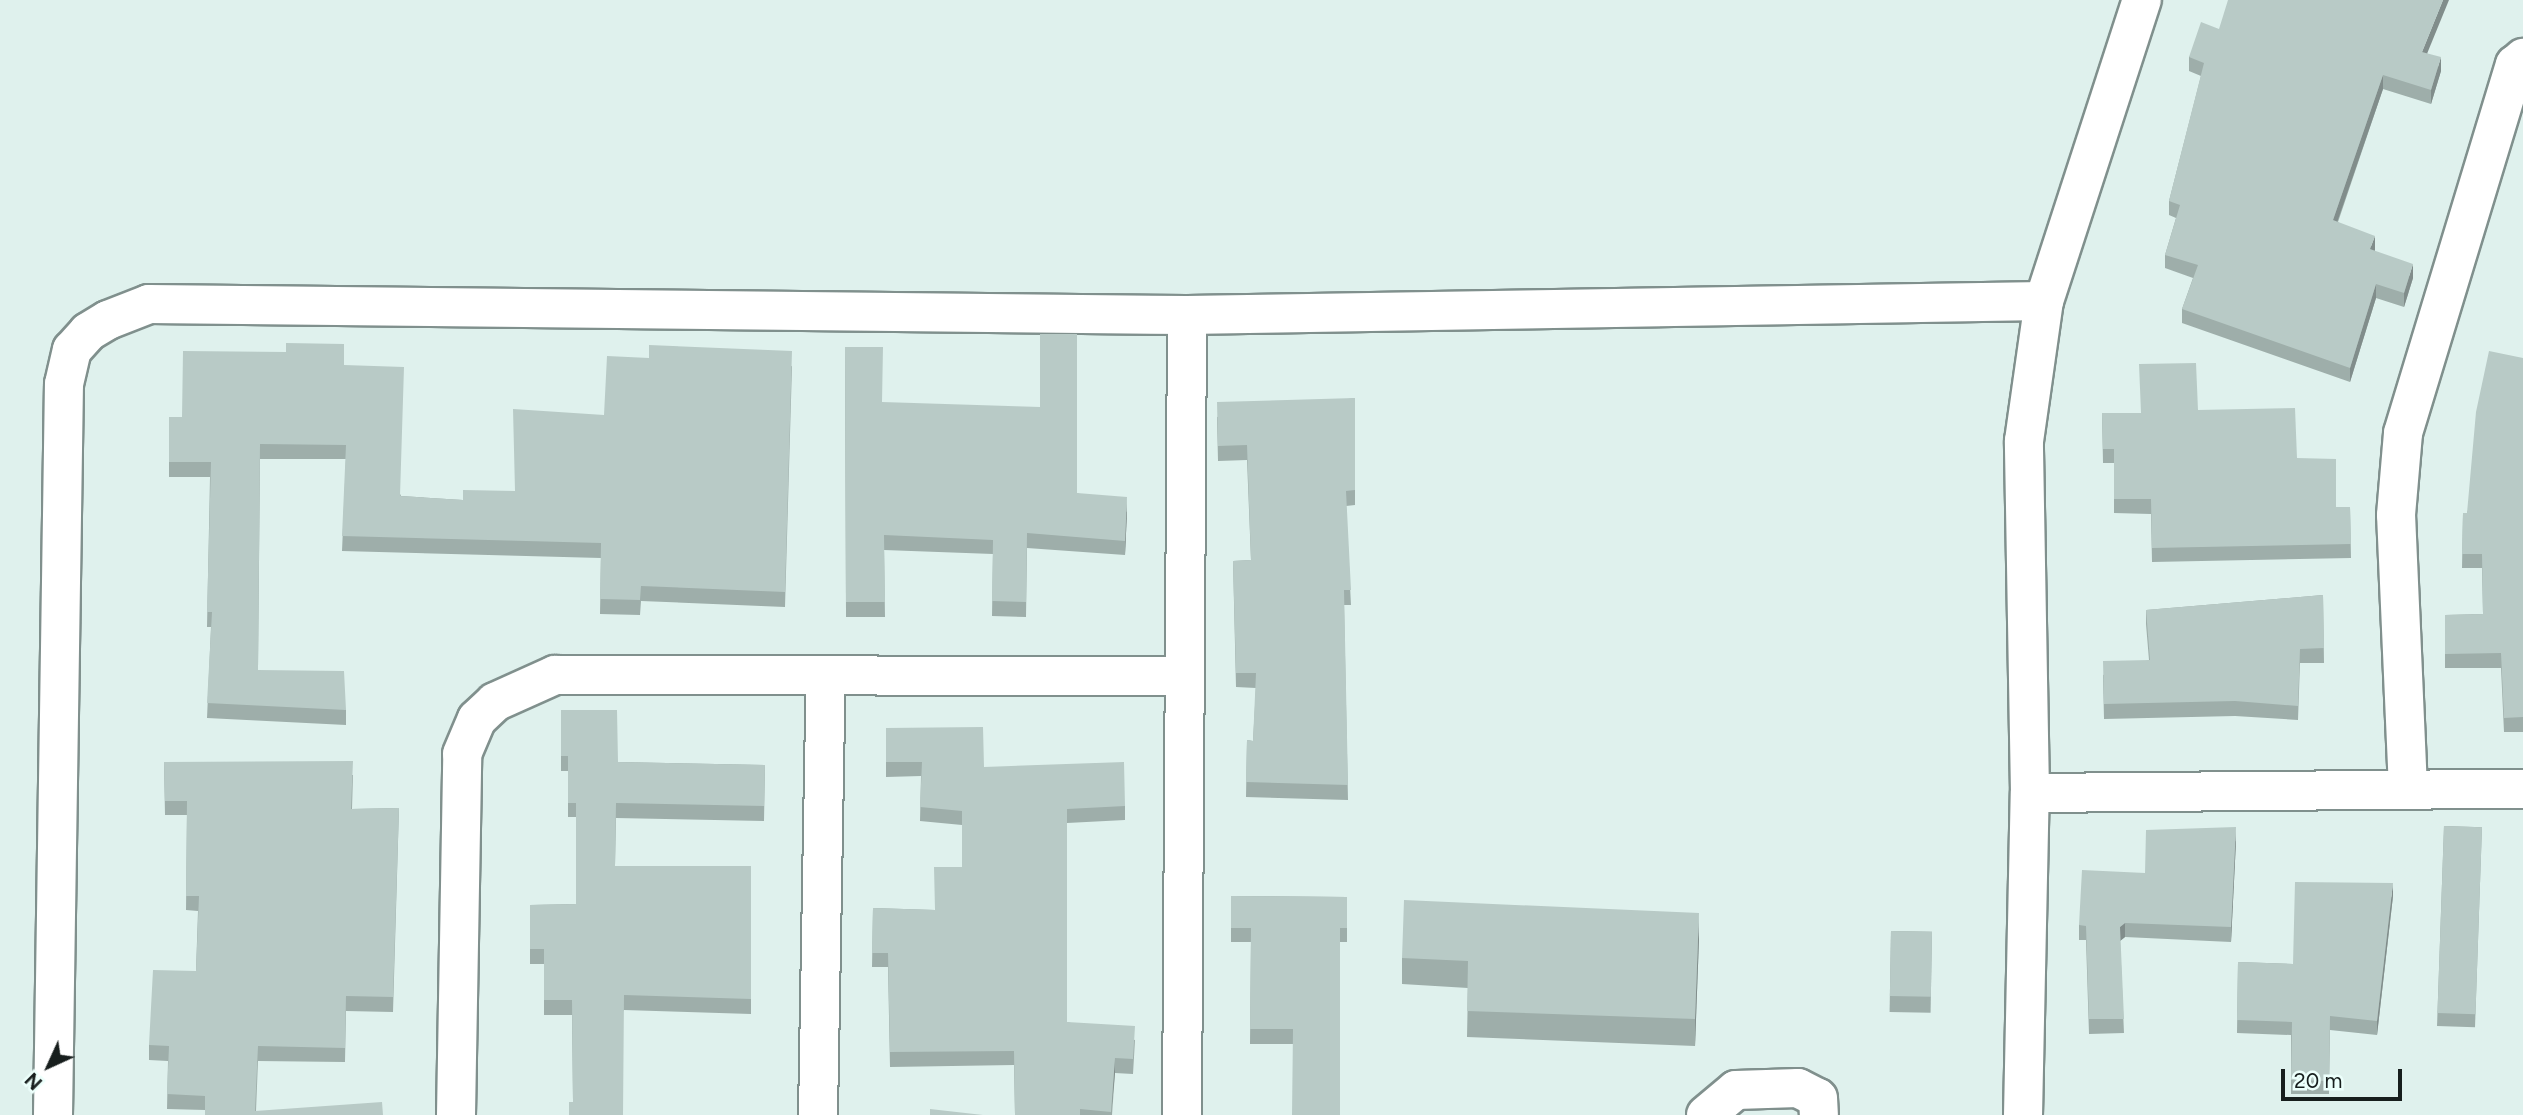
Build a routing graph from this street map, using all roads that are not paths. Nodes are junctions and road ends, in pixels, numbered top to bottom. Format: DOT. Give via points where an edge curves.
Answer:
graph roads {
  1 [pos="2142,0"];
  2 [pos="2523,58"];
  3 [pos="2044,301"];
  4 [pos="1188,314"];
  5 [pos="1185,676"];
  6 [pos="826,677"];
  7 [pos="2408,789"];
  8 [pos="2523,789"];
  9 [pos="2030,793"];
  10 [pos="53,1115"];
  11 [pos="456,1115"];
  12 [pos="818,1115"];
  13 [pos="1182,1115"];
  14 [pos="1706,1115"];
  15 [pos="1819,1115"];
  16 [pos="2024,1115"];
  1 -- 3 [label="street"];
  2 -- 7 [label="street" via="2515,65 2403,433 2396,515"];
  3 -- 4 [label="street"];
  3 -- 9 [label="street" via="2024,441"];
  4 -- 5 [label="street"];
  4 -- 10 [label="street" via="149,304 88,332 72,350 64,384"];
  5 -- 6 [label="street"];
  5 -- 13 [label="street"];
  6 -- 11 [label="street" via="555,675 495,702 477,719 462,754"];
  6 -- 12 [label="street"];
  7 -- 8 [label="street"];
  7 -- 9 [label="street"];
  9 -- 16 [label="street"];
  14 -- 15 [label="street" via="1736,1090 1798,1088 1818,1098"];
}
